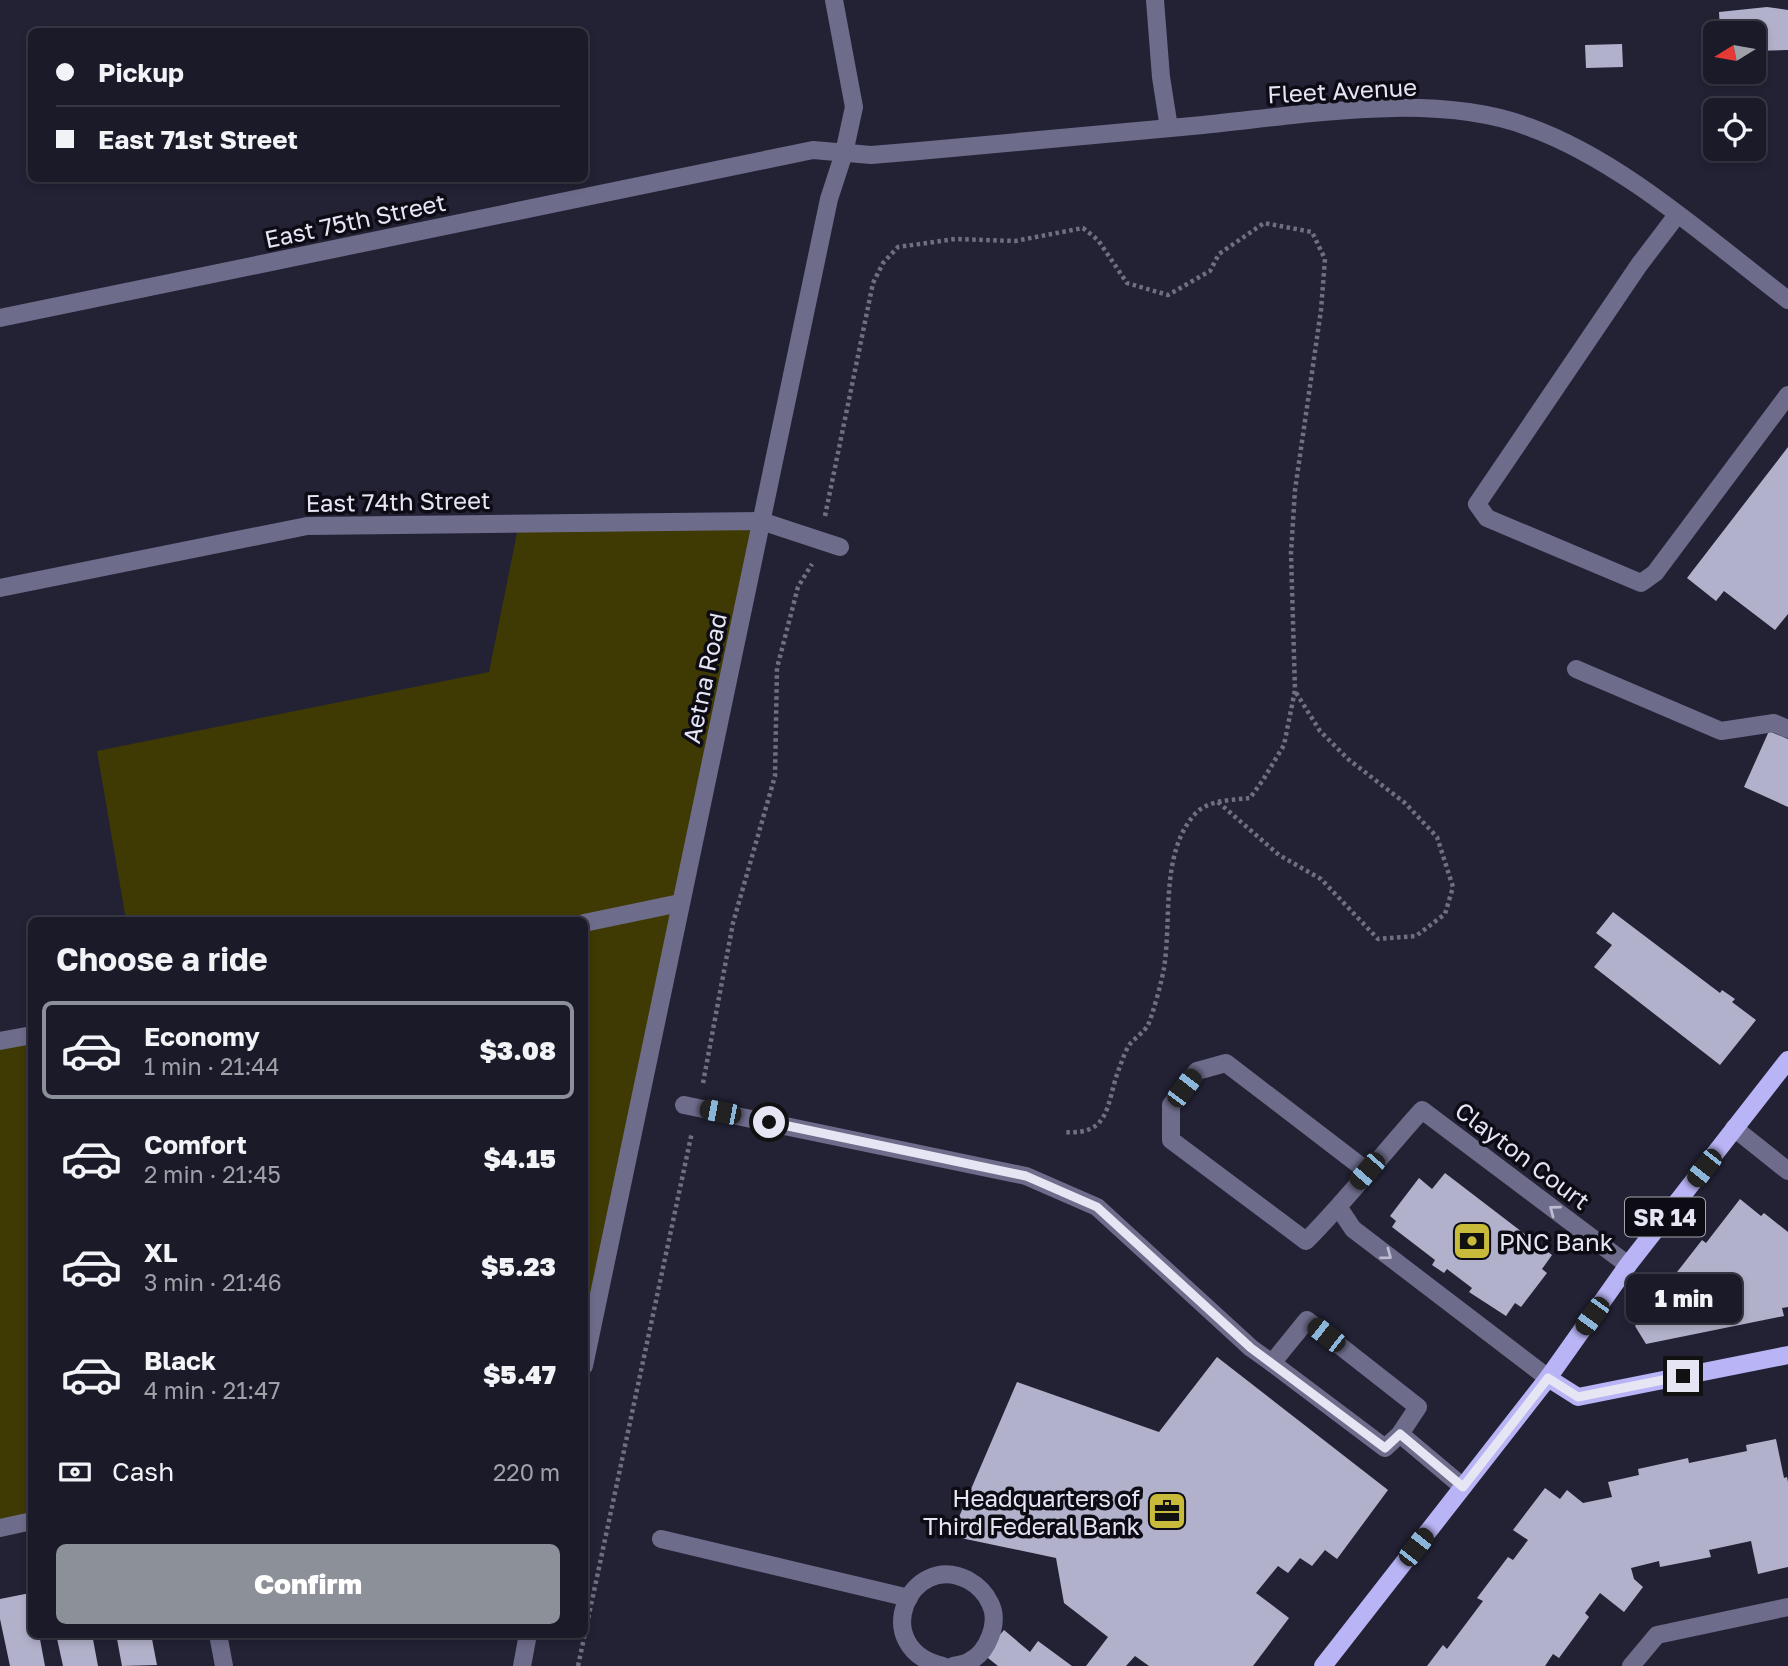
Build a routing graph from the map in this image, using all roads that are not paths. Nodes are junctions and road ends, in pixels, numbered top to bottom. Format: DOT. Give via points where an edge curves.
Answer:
graph roads {
  1 [pos="834,0"];
  2 [pos="1155,0"];
  3 [pos="1169,128"];
  4 [pos="844,153"];
  5 [pos="1677,215"];
  6 [pos="1788,300"];
  7 [pos="0,318"];
  8 [pos="1788,396"];
  9 [pos="761,521"];
  10 [pos="840,547"];
  11 [pos="0,589"];
  12 [pos="1576,669"];
  13 [pos="1788,729"];
  14 [pos="680,903"];
  15 [pos="588,922"];
  16 [pos="28,1036"];
  17 [pos="0,1041"];
  18 [pos="1788,1060"];
  19 [pos="684,1105"];
  20 [pos="1734,1128"];
  21 [pos="1367,1171"];
  22 [pos="1788,1171"];
  23 [pos="1339,1208"];
  24 [pos="1628,1265"];
  25 [pos="588,1347"];
  26 [pos="1788,1355"];
  27 [pos="1272,1363"];
  28 [pos="1548,1378"];
  29 [pos="1400,1434"];
  30 [pos="1463,1487"];
  31 [pos="28,1522"];
  32 [pos="0,1528"];
  33 [pos="661,1539"];
  34 [pos="909,1598"];
  35 [pos="1788,1607"];
  36 [pos="219,1638"];
  37 [pos="527,1638"];
  38 [pos="224,1666"];
  39 [pos="522,1666"];
  40 [pos="943,1666"];
  41 [pos="953,1666"];
  42 [pos="1323,1666"];
  43 [pos="1631,1666"];
  1 -- 4 [label="street, Aetna Road" via="854,107"];
  2 -- 3 [label="street"];
  3 -- 4 [label="street, Fleet Avenue" via="871,155"];
  3 -- 5 [label="street, Fleet Avenue" via="1378,109 1495,116 1582,149"];
  4 -- 7 [label="street, East 75th Street" via="813,150"];
  4 -- 9 [label="street, Aetna Road" via="829,200"];
  5 -- 6 [label="street, Fleet Avenue"];
  5 -- 8 [label="street" via="1477,504 1487,518 1641,583 1655,573"];
  9 -- 10 [label="street, East 74th Street"];
  9 -- 11 [label="street, East 74th Street" via="307,526"];
  9 -- 14 [label="street, Aetna Road"];
  12 -- 13 [label="street" via="1721,731 1774,723"];
  14 -- 15 [label="street"];
  14 -- 25 [label="street, Aetna Road"];
  16 -- 17 [label="street"];
  18 -- 20 [label="main road, SR 14"];
  19 -- 27 [label="street" via="1026,1176 1097,1207"];
  20 -- 22 [label="street"];
  20 -- 24 [label="main road, SR 14"];
  21 -- 23 [label="street"];
  21 -- 23 [label="street" via="1226,1063 1197,1071 1171,1105 1171,1140 1306,1241"];
  24 -- 21 [label="street, Clayton Court, one-way" via="1422,1110"];
  23 -- 28 [label="street, one-way" via="1353,1228"];
  24 -- 28 [label="main road, SR 14"];
  26 -- 28 [label="main road" via="1578,1397"];
  27 -- 29 [label="street" via="1385,1448"];
  27 -- 29 [label="street" via="1307,1320 1418,1407"];
  28 -- 30 [label="main road, SR 14"];
  29 -- 30 [label="street"];
  30 -- 42 [label="main road, SR 14"];
  31 -- 32 [label="street"];
  33 -- 34 [label="street"];
  34 -- 40 [label="street" via="902,1626 910,1647 926,1662"];
  34 -- 41 [label="street" via="917,1586 936,1576 958,1576 978,1586 991,1604 994,1626 986,1647 970,1662"];
  35 -- 43 [label="street" via="1657,1635"];
  36 -- 38 [label="street"];
  37 -- 39 [label="street"];
}
